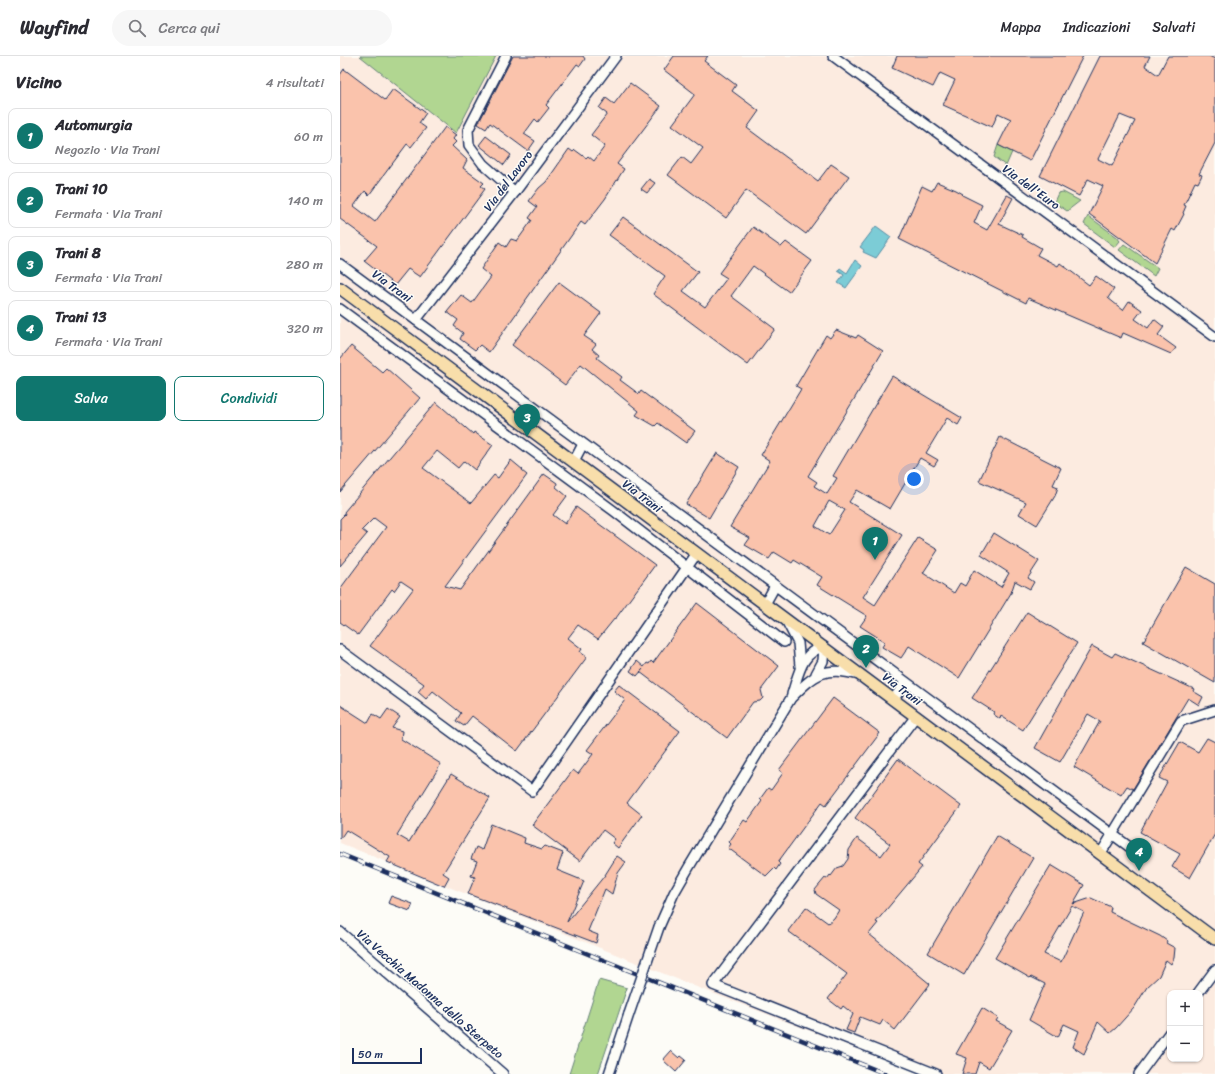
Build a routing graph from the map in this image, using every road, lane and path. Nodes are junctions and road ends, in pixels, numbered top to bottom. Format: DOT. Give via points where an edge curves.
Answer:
graph roads {
  1 [pos="506,56"];
  2 [pos="616,56"];
  3 [pos="833,56"];
  4 [pos="515,192"];
  5 [pos="340,264"];
  6 [pos="340,288"];
  7 [pos="340,309"];
  8 [pos="416,320"];
  9 [pos="1215,337"];
  10 [pos="546,440"];
  11 [pos="583,444"];
  12 [pos="538,455"];
  13 [pos="574,461"];
  14 [pos="697,553"];
  15 [pos="687,568"];
  16 [pos="775,586"];
  17 [pos="765,604"];
  18 [pos="785,619"];
  19 [pos="784,642"];
  20 [pos="824,647"];
  21 [pos="340,650"];
  22 [pos="800,672"];
  23 [pos="816,674"];
  24 [pos="862,676"];
  25 [pos="905,682"];
  26 [pos="791,698"];
  27 [pos="894,700"];
  28 [pos="1215,710"];
  29 [pos="916,716"];
  30 [pos="1112,834"];
  31 [pos="1101,853"];
  32 [pos="1139,854"];
  33 [pos="340,932"];
  34 [pos="1215,938"];
  35 [pos="1215,970"];
  36 [pos="1200,990"];
  37 [pos="1167,1036"];
  38 [pos="503,1074"];
  39 [pos="609,1074"];
  40 [pos="936,1074"];
  41 [pos="1139,1074"];
  1 -- 4 [label="street" via="468,130 469,145 483,164"];
  2 -- 4 [label="street, Via del Lavoro"];
  3 -- 9 [label="street, Via dell'Euro"];
  4 -- 8 [label="street, Via del Lavoro"];
  5 -- 8 [label="street, Via Trani"];
  6 -- 10 [label="main road, Via Trani"];
  7 -- 12 [label="street"];
  8 -- 11 [label="street, Via Trani"];
  10 -- 12 [label="street"];
  10 -- 13 [label="main road, Via Trani"];
  11 -- 13 [label="street"];
  11 -- 16 [label="street, Via Trani"];
  12 -- 15 [label="street"];
  13 -- 14 [label="main road, Via Trani"];
  14 -- 15 [label="street"];
  14 -- 17 [label="main road, Via Trani"];
  15 -- 19 [label="street"];
  15 -- 21 [label="street" via="532,791"];
  16 -- 17 [label="street"];
  16 -- 25 [label="street, Via Trani"];
  17 -- 18 [label="main road, Via Trani"];
  18 -- 20 [label="main road, Via Trani"];
  18 -- 22 [label="street" via="798,643"];
  20 -- 22 [label="street" via="808,655"];
  20 -- 23 [label="street" via="824,660"];
  20 -- 24 [label="main road, Via Trani"];
  22 -- 26 [label="street"];
  23 -- 24 [label="street" via="840,671"];
  23 -- 26 [label="street"];
  24 -- 27 [label="main road, Via Trani"];
  25 -- 27 [label="street"];
  25 -- 30 [label="street, Via Trani"];
  26 -- 39 [label="street, bridge" via="674,893 659,927"];
  27 -- 29 [label="main road, Via Trani"];
  28 -- 30 [label="street" via="1182,721"];
  29 -- 31 [label="main road, Via Trani"];
  29 -- 40 [label="street" via="713,985"];
  30 -- 31 [label="street"];
  30 -- 32 [label="street, Via Trani"];
  31 -- 34 [label="main road, Via Trani"];
  33 -- 38 [label="street, Via Vecchia Madonna dello Sterpeto"];
  35 -- 36 [label="street"];
  37 -- 41 [label="street"];
}
